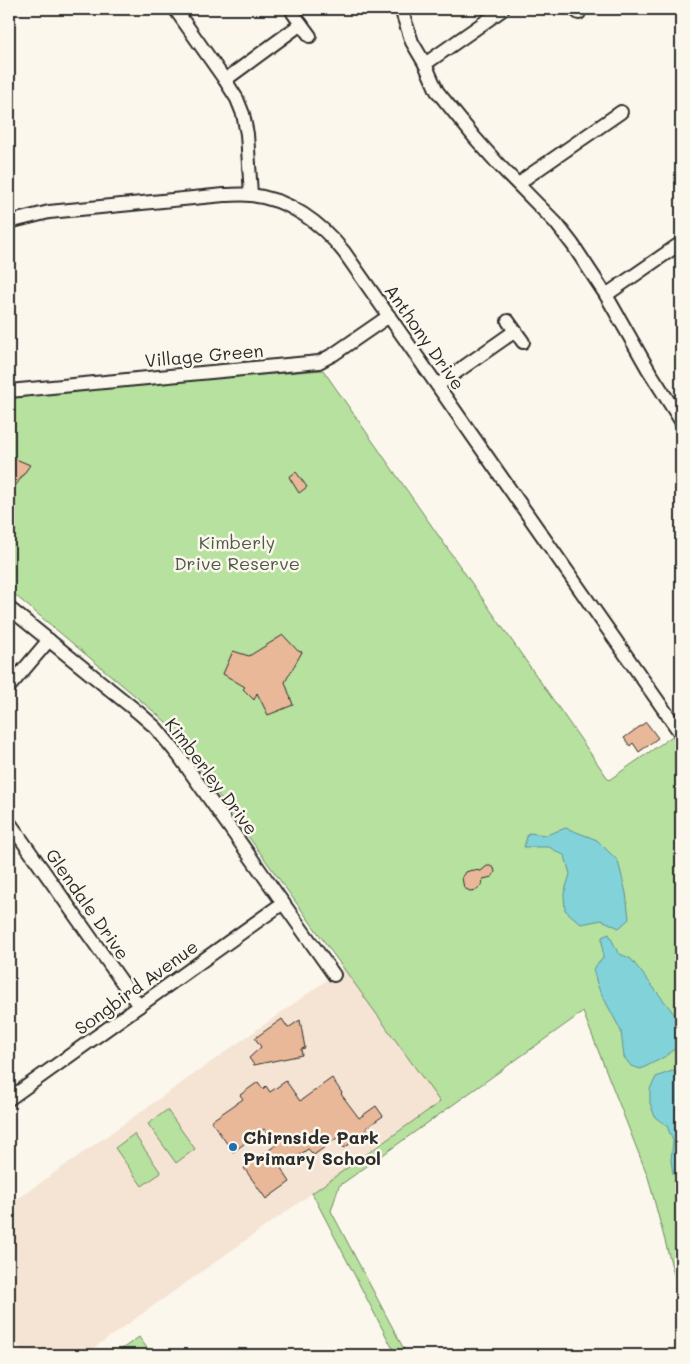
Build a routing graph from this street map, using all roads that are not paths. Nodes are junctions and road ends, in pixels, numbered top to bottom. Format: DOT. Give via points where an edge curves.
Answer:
graph roads {
  1 [pos="175,9"];
  2 [pos="401,9"];
  3 [pos="502,10"];
  4 [pos="293,12"];
  5 [pos="301,24"];
  6 [pos="310,36"];
  7 [pos="425,64"];
  8 [pos="225,80"];
  9 [pos="621,112"];
  10 [pos="519,185"];
  11 [pos="251,195"];
  12 [pos="9,222"];
  13 [pos="681,243"];
  14 [pos="606,295"];
  15 [pos="389,316"];
  16 [pos="523,342"];
  17 [pos="438,385"];
  18 [pos="9,391"];
  19 [pos="681,421"];
  20 [pos="9,608"];
  21 [pos="49,640"];
  22 [pos="9,687"];
  23 [pos="681,734"];
  24 [pos="9,822"];
  25 [pos="283,903"];
  26 [pos="334,975"];
  27 [pos="139,1006"];
  28 [pos="9,1099"];
  1 -- 8 [label="street"];
  2 -- 7 [label="street" via="412,42"];
  3 -- 7 [label="street"];
  4 -- 5 [label="street"];
  5 -- 6 [label="street"];
  5 -- 8 [label="street"];
  7 -- 10 [label="street" via="437,91 453,113"];
  8 -- 11 [label="street" via="243,114"];
  9 -- 10 [label="street"];
  10 -- 14 [label="street" via="562,230"];
  11 -- 12 [label="street, Anthony Drive" via="49,212"];
  11 -- 15 [label="street, Anthony Drive" via="284,204 321,226 344,252"];
  13 -- 14 [label="street"];
  14 -- 19 [label="street"];
  15 -- 17 [label="street, Anthony Drive"];
  15 -- 18 [label="street, Village Green" via="319,362"];
  16 -- 17 [label="street" via="511,326"];
  17 -- 23 [label="street, Anthony Drive"];
  20 -- 21 [label="street, Kimberley Drive"];
  21 -- 22 [label="street"];
  21 -- 25 [label="street, Kimberley Drive" via="156,728"];
  24 -- 27 [label="street, Glendale Drive"];
  25 -- 26 [label="street, Kimberley Drive"];
  25 -- 27 [label="street, Songbird Avenue"];
  27 -- 28 [label="street, Songbird Avenue"];
}
